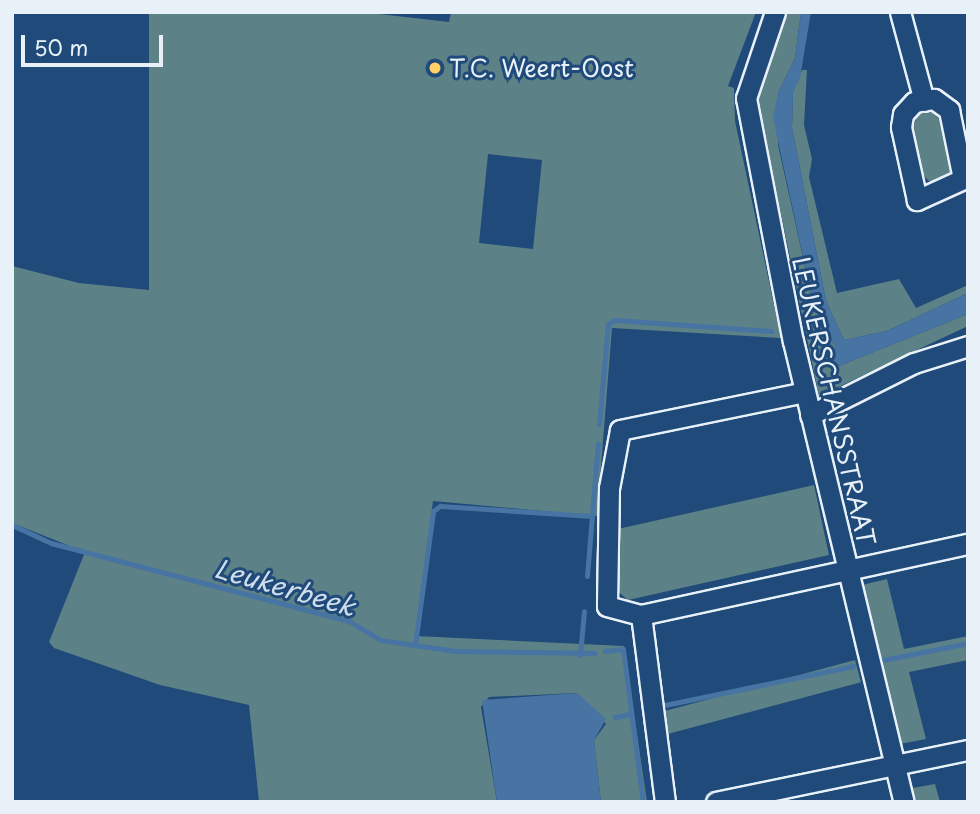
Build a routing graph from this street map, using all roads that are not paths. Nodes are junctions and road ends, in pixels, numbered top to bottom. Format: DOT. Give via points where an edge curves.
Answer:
graph roads {
  1 [pos="775,12"];
  2 [pos="901,12"];
  3 [pos="924,101"];
  4 [pos="968,346"];
  5 [pos="805,392"];
  6 [pos="810,415"];
  7 [pos="968,544"];
  8 [pos="848,569"];
  9 [pos="641,615"];
  10 [pos="968,750"];
  11 [pos="895,765"];
  12 [pos="665,802"];
  13 [pos="716,802"];
  14 [pos="904,802"];
  1 -- 5 [label="street, LEUKERSCHANSSTRAAT" via="746,98"];
  2 -- 3 [label="street"];
  3 -- 3 [label="street" via="934,99 949,110 963,179 941,193 917,200 901,127 903,114 914,102"];
  4 -- 6 [label="street" via="914,363"];
  5 -- 6 [label="street, LEUKERSCHANSSTRAAT"];
  5 -- 9 [label="street" via="620,429 609,488 607,606"];
  6 -- 8 [label="street, LEUKERSCHANSSTRAAT"];
  7 -- 8 [label="street"];
  8 -- 9 [label="street"];
  8 -- 11 [label="street, LEUKERSCHANSSTRAAT"];
  9 -- 12 [label="street"];
  10 -- 11 [label="street"];
  11 -- 13 [label="street"];
  11 -- 14 [label="street, LEUKERSCHANSSTRAAT"];
}
